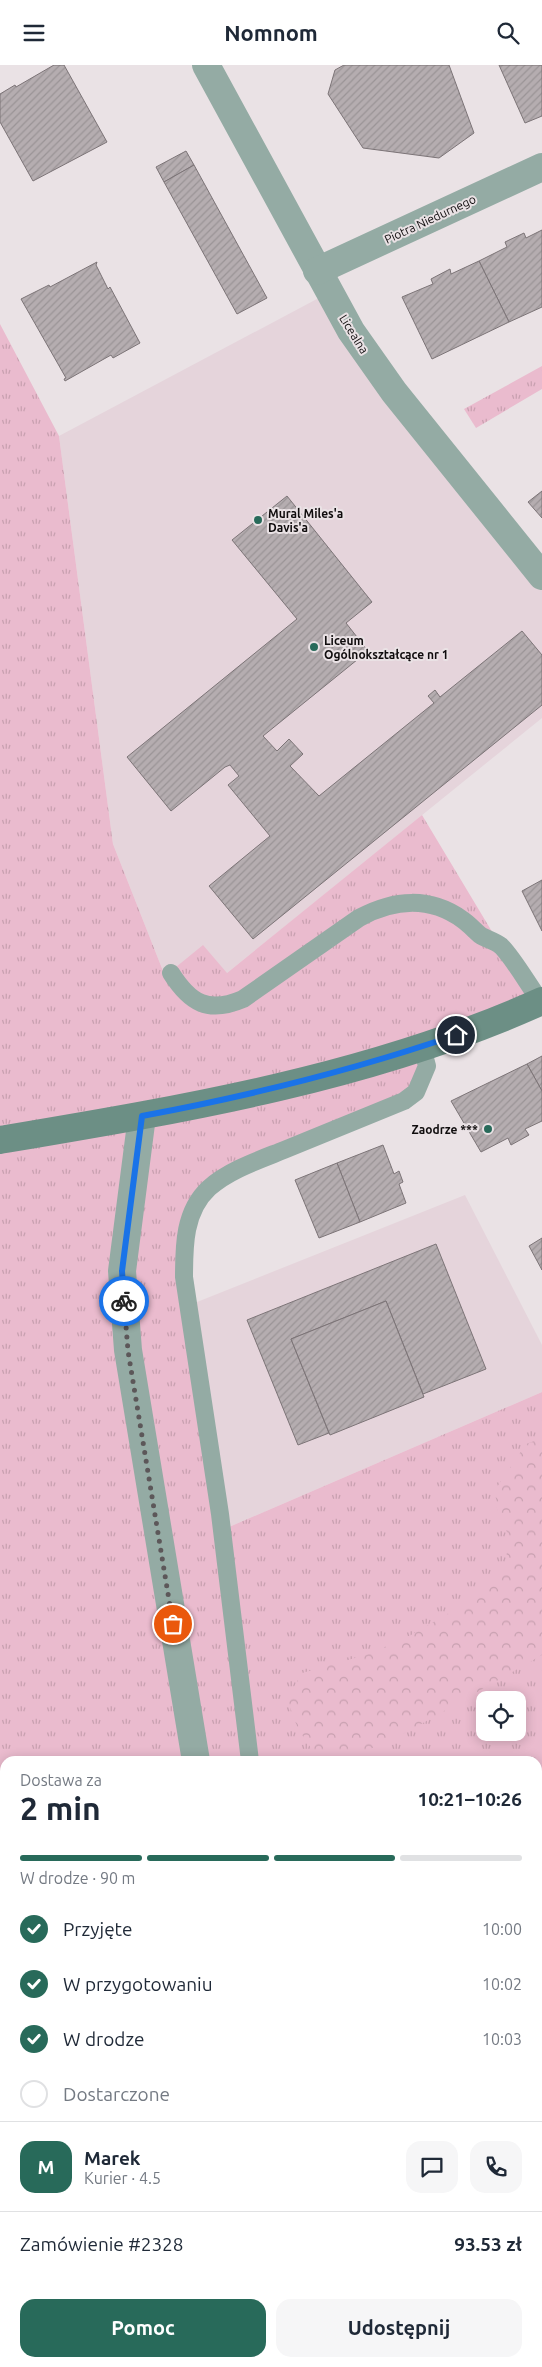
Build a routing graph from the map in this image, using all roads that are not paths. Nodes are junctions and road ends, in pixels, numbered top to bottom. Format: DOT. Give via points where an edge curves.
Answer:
graph roads {
  1 [pos="206,65"];
  2 [pos="542,167"];
  3 [pos="317,271"];
  4 [pos="542,576"];
  5 [pos="171,973"];
  6 [pos="541,1001"];
  7 [pos="422,1047"];
  8 [pos="142,1116"];
  9 [pos="0,1140"];
  10 [pos="195,1756"];
  11 [pos="249,1756"];
  1 -- 3 [label="street, Licealna"];
  2 -- 3 [label="street, Piotra Niedurnego"];
  3 -- 4 [label="street, Licealna" via="351,331 394,392"];
  5 -- 6 [label="lane" via="183,991 197,1002 212,1006 229,1005 244,999 359,918 400,902 420,902 448,911 481,936 500,945"];
  6 -- 7 [label="street"];
  7 -- 8 [label="street" via="310,1080"];
  7 -- 11 [label="lane" via="427,1066 416,1092 404,1101 228,1175 209,1188 188,1223 184,1277 220,1514"];
  8 -- 9 [label="street"];
  8 -- 10 [label="street" via="122,1271 128,1351"];
}
